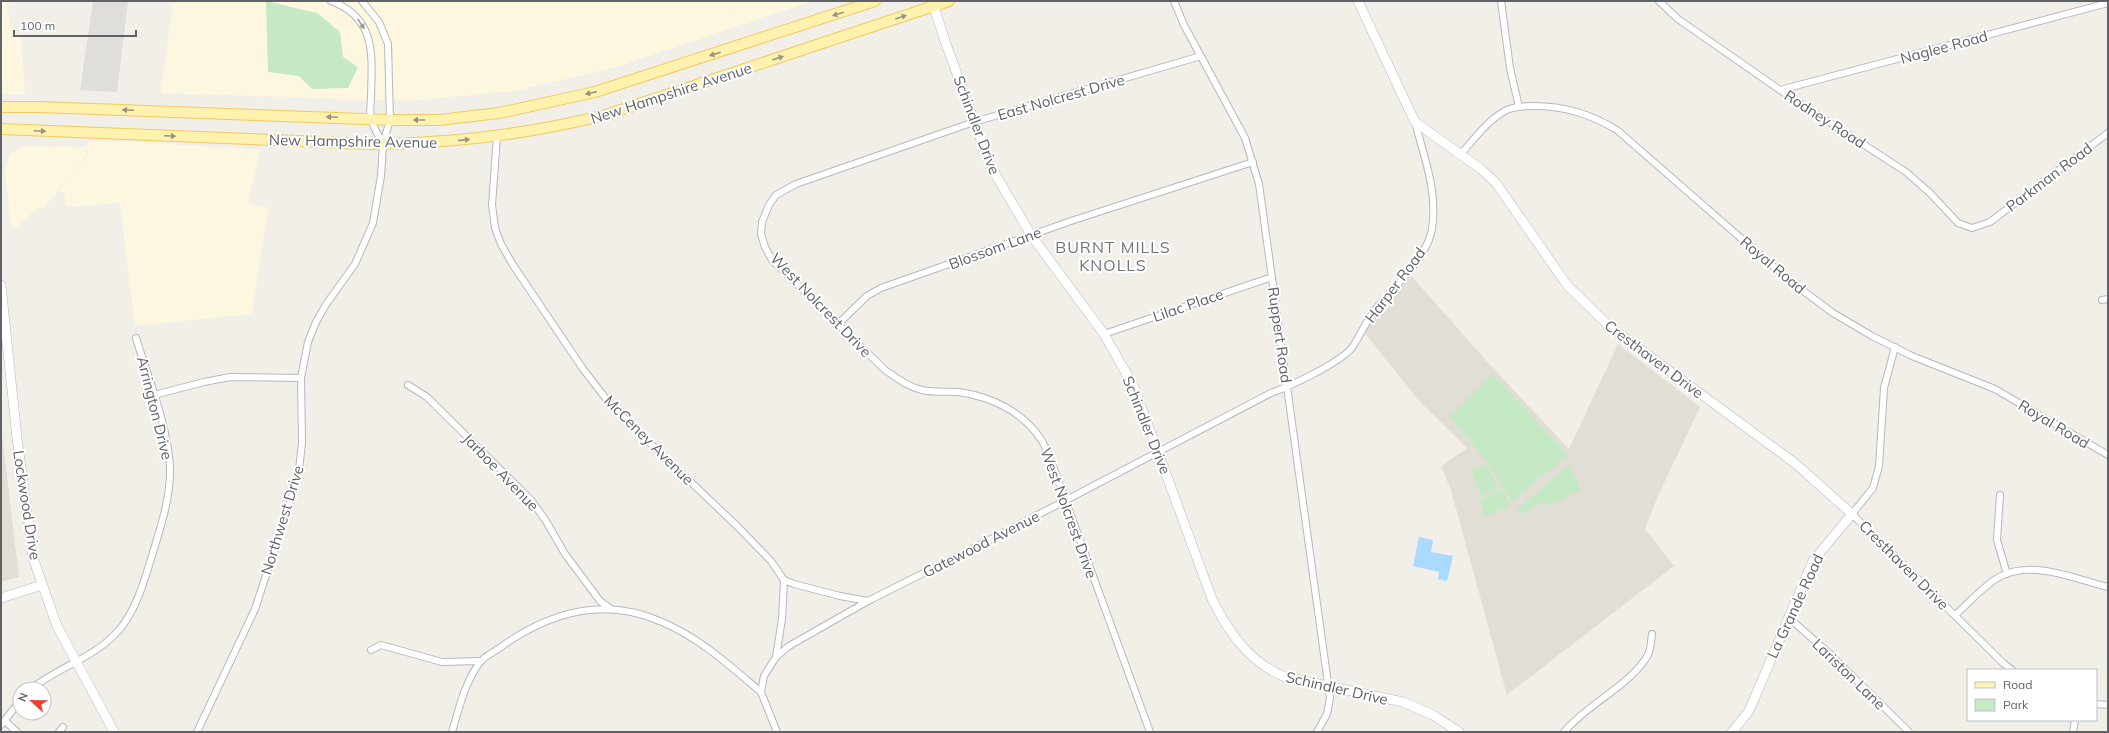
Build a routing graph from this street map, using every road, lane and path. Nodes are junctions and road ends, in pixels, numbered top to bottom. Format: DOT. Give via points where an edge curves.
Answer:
graph roads {
  1 [pos="331,1"];
  2 [pos="362,1"];
  3 [pos="875,1"];
  4 [pos="948,1"];
  5 [pos="1174,1"];
  6 [pos="1358,1"];
  7 [pos="1501,1"];
  8 [pos="1659,1"];
  9 [pos="934,3"];
  10 [pos="2108,3"];
  11 [pos="1201,56"];
  12 [pos="1780,90"];
  13 [pos="1,107"];
  14 [pos="1519,107"];
  15 [pos="371,119"];
  16 [pos="390,120"];
  17 [pos="974,122"];
  18 [pos="1415,122"];
  19 [pos="1,129"];
  20 [pos="2108,133"];
  21 [pos="497,136"];
  22 [pos="383,144"];
  23 [pos="1461,154"];
  24 [pos="1253,162"];
  25 [pos="769,205"];
  26 [pos="1990,222"];
  27 [pos="1031,235"];
  28 [pos="1272,277"];
  29 [pos="1,285"];
  30 [pos="838,324"];
  31 [pos="1104,334"];
  32 [pos="136,338"];
  33 [pos="1895,347"];
  34 [pos="301,378"];
  35 [pos="408,385"];
  36 [pos="1287,387"];
  37 [pos="154,395"];
  38 [pos="1159,453"];
  39 [pos="2108,455"];
  40 [pos="2000,495"];
  41 [pos="1065,501"];
  42 [pos="1852,514"];
  43 [pos="2007,574"];
  44 [pos="784,580"];
  45 [pos="42,585"];
  46 [pos="2108,587"];
  47 [pos="1,598"];
  48 [pos="868,601"];
  49 [pos="611,609"];
  50 [pos="1955,616"];
  51 [pos="1788,617"];
  52 [pos="1652,634"];
  53 [pos="371,650"];
  54 [pos="776,657"];
  55 [pos="481,661"];
  56 [pos="76,663"];
  57 [pos="2011,669"];
  58 [pos="42,681"];
  59 [pos="1328,687"];
  60 [pos="761,692"];
  61 [pos="2097,704"];
  62 [pos="2108,706"];
  63 [pos="12,711"];
  64 [pos="2075,721"];
  65 [pos="3,723"];
  66 [pos="17,732"];
  67 [pos="114,732"];
  68 [pos="197,732"];
  69 [pos="452,732"];
  70 [pos="777,732"];
  71 [pos="1150,732"];
  72 [pos="1317,732"];
  73 [pos="1459,732"];
  74 [pos="1564,732"];
  75 [pos="1732,732"];
  76 [pos="1908,732"];
  77 [pos="2073,732"];
  1 -- 15 [label="street, one-way" via="352,13 367,33 372,56"];
  2 -- 16 [label="street, Northwest Drive" via="379,22 388,44"];
  3 -- 16 [label="main road, New Hampshire Avenue, one-way" via="595,92 499,113 439,120"];
  4 -- 9 [label="main road, New Hampshire Avenue"];
  5 -- 11 [label="street, Ruppert Road"];
  6 -- 18 [label="street, Cresthaven Drive"];
  7 -- 14 [label="street" via="1510,68"];
  8 -- 12 [label="street, Rodney Road" via="1678,19"];
  9 -- 17 [label="street, Schindler Drive"];
  21 -- 9 [label="main road, New Hampshire Avenue, one-way" via="569,124 609,114"];
  10 -- 12 [label="street, Naglee Road"];
  11 -- 17 [label="street, East Nolcrest Drive"];
  11 -- 24 [label="street, Ruppert Road" via="1245,138"];
  12 -- 26 [label="street, Rodney Road" via="1906,172 1958,223 1972,228"];
  15 -- 13 [label="main road, New Hampshire Avenue, one-way"];
  14 -- 23 [label="street, Royal Road" via="1510,109 1487,123"];
  14 -- 33 [label="street, Royal Road" via="1555,106 1570,109 1598,118 1617,130 1790,281 1833,313"];
  15 -- 16 [label="main road, New Hampshire Avenue"];
  15 -- 22 [label="street"];
  16 -- 22 [label="street, Northwest Drive"];
  17 -- 25 [label="street, East Nolcrest Drive" via="796,184 776,195"];
  17 -- 27 [label="street, Schindler Drive" via="991,167"];
  18 -- 23 [label="street, Cresthaven Drive"];
  18 -- 36 [label="street, Harper Road" via="1434,193 1432,228 1428,241 1375,310 1350,349 1336,360"];
  19 -- 22 [label="main road, New Hampshire Avenue, one-way"];
  20 -- 26 [label="street, Parkman Road"];
  22 -- 21 [label="main road, New Hampshire Avenue, one-way"];
  21 -- 44 [label="street, McCeney Avenue" via="492,205 501,244 513,265 607,400 738,526 771,561"];
  22 -- 34 [label="street, Northwest Drive" via="381,176 373,223 355,264 316,322 308,342"];
  23 -- 42 [label="street, Cresthaven Drive" via="1496,184 1568,285 1597,316 1796,464"];
  24 -- 27 [label="street, Blossom Lane"];
  24 -- 28 [label="street, Ruppert Road" via="1259,184"];
  25 -- 30 [label="street, West Nolcrest Drive" via="762,222 762,234 772,260"];
  27 -- 30 [label="street, Blossom Lane" via="881,288 867,296"];
  27 -- 31 [label="street, Schindler Drive"];
  28 -- 31 [label="street, Lilac Place"];
  28 -- 36 [label="street, Ruppert Road"];
  29 -- 45 [label="street, Lockwood Drive" via="33,558"];
  30 -- 41 [label="street, West Nolcrest Drive" via="885,370 903,383 923,390 979,396 999,403 1018,415 1042,441"];
  31 -- 38 [label="street, Schindler Drive" via="1134,387"];
  32 -- 37 [label="street, Arrington Drive"];
  33 -- 39 [label="street, Royal Road" via="1995,389"];
  33 -- 42 [label="street, La Grande Road" via="1884,388 1879,466 1869,495"];
  34 -- 37 [label="street" via="230,377"];
  34 -- 68 [label="street, Northwest Drive" via="302,443 299,470 289,505 255,609"];
  35 -- 49 [label="street, Jarboe Avenue" via="427,397 531,500 565,554 600,601"];
  36 -- 38 [label="street, Gatewood Avenue"];
  36 -- 59 [label="street, Ruppert Road"];
  37 -- 56 [label="street, Arrington Drive" via="170,466 169,488 162,523 147,573 129,616 105,643"];
  38 -- 41 [label="street, Gatewood Avenue"];
  38 -- 59 [label="street, Schindler Drive" via="1212,599 1237,642 1257,661 1275,673"];
  40 -- 43 [label="street" via="1997,540"];
  41 -- 48 [label="street, Gatewood Avenue"];
  41 -- 71 [label="street, West Nolcrest Drive"];
  42 -- 50 [label="street, Cresthaven Drive"];
  42 -- 51 [label="street, La Grande Road" via="1812,561"];
  43 -- 46 [label="street" via="2043,570"];
  43 -- 50 [label="street" via="1990,584"];
  44 -- 48 [label="street"];
  44 -- 54 [label="street" via="782,619"];
  45 -- 47 [label="street"];
  45 -- 56 [label="street, Lockwood Drive" via="57,626"];
  48 -- 54 [label="street, Gatewood Avenue" via="789,646"];
  49 -- 55 [label="street" via="593,608 541,622"];
  49 -- 60 [label="street" via="641,614 692,637"];
  50 -- 57 [label="street, Cresthaven Drive"];
  51 -- 75 [label="street, La Grande Road" via="1749,711"];
  51 -- 76 [label="street, Lariston Lane" via="1831,655"];
  52 -- 74 [label="street" via="1649,654 1635,672 1585,710"];
  53 -- 55 [label="street" via="381,645 442,662"];
  54 -- 60 [label="street" via="764,676"];
  55 -- 69 [label="street" via="463,694"];
  56 -- 58 [label="street, Arrington Drive"];
  56 -- 67 [label="street, Lockwood Drive"];
  59 -- 72 [label="street" via="1330,698 1327,714"];
  59 -- 73 [label="street, Schindler Drive" via="1403,702 1433,715"];
  60 -- 70 [label="street"];
  61 -- 62 [label="street"];
  63 -- 65 [label="street"];
  64 -- 77 [label="street"];
  65 -- 66 [label="street"];
}
